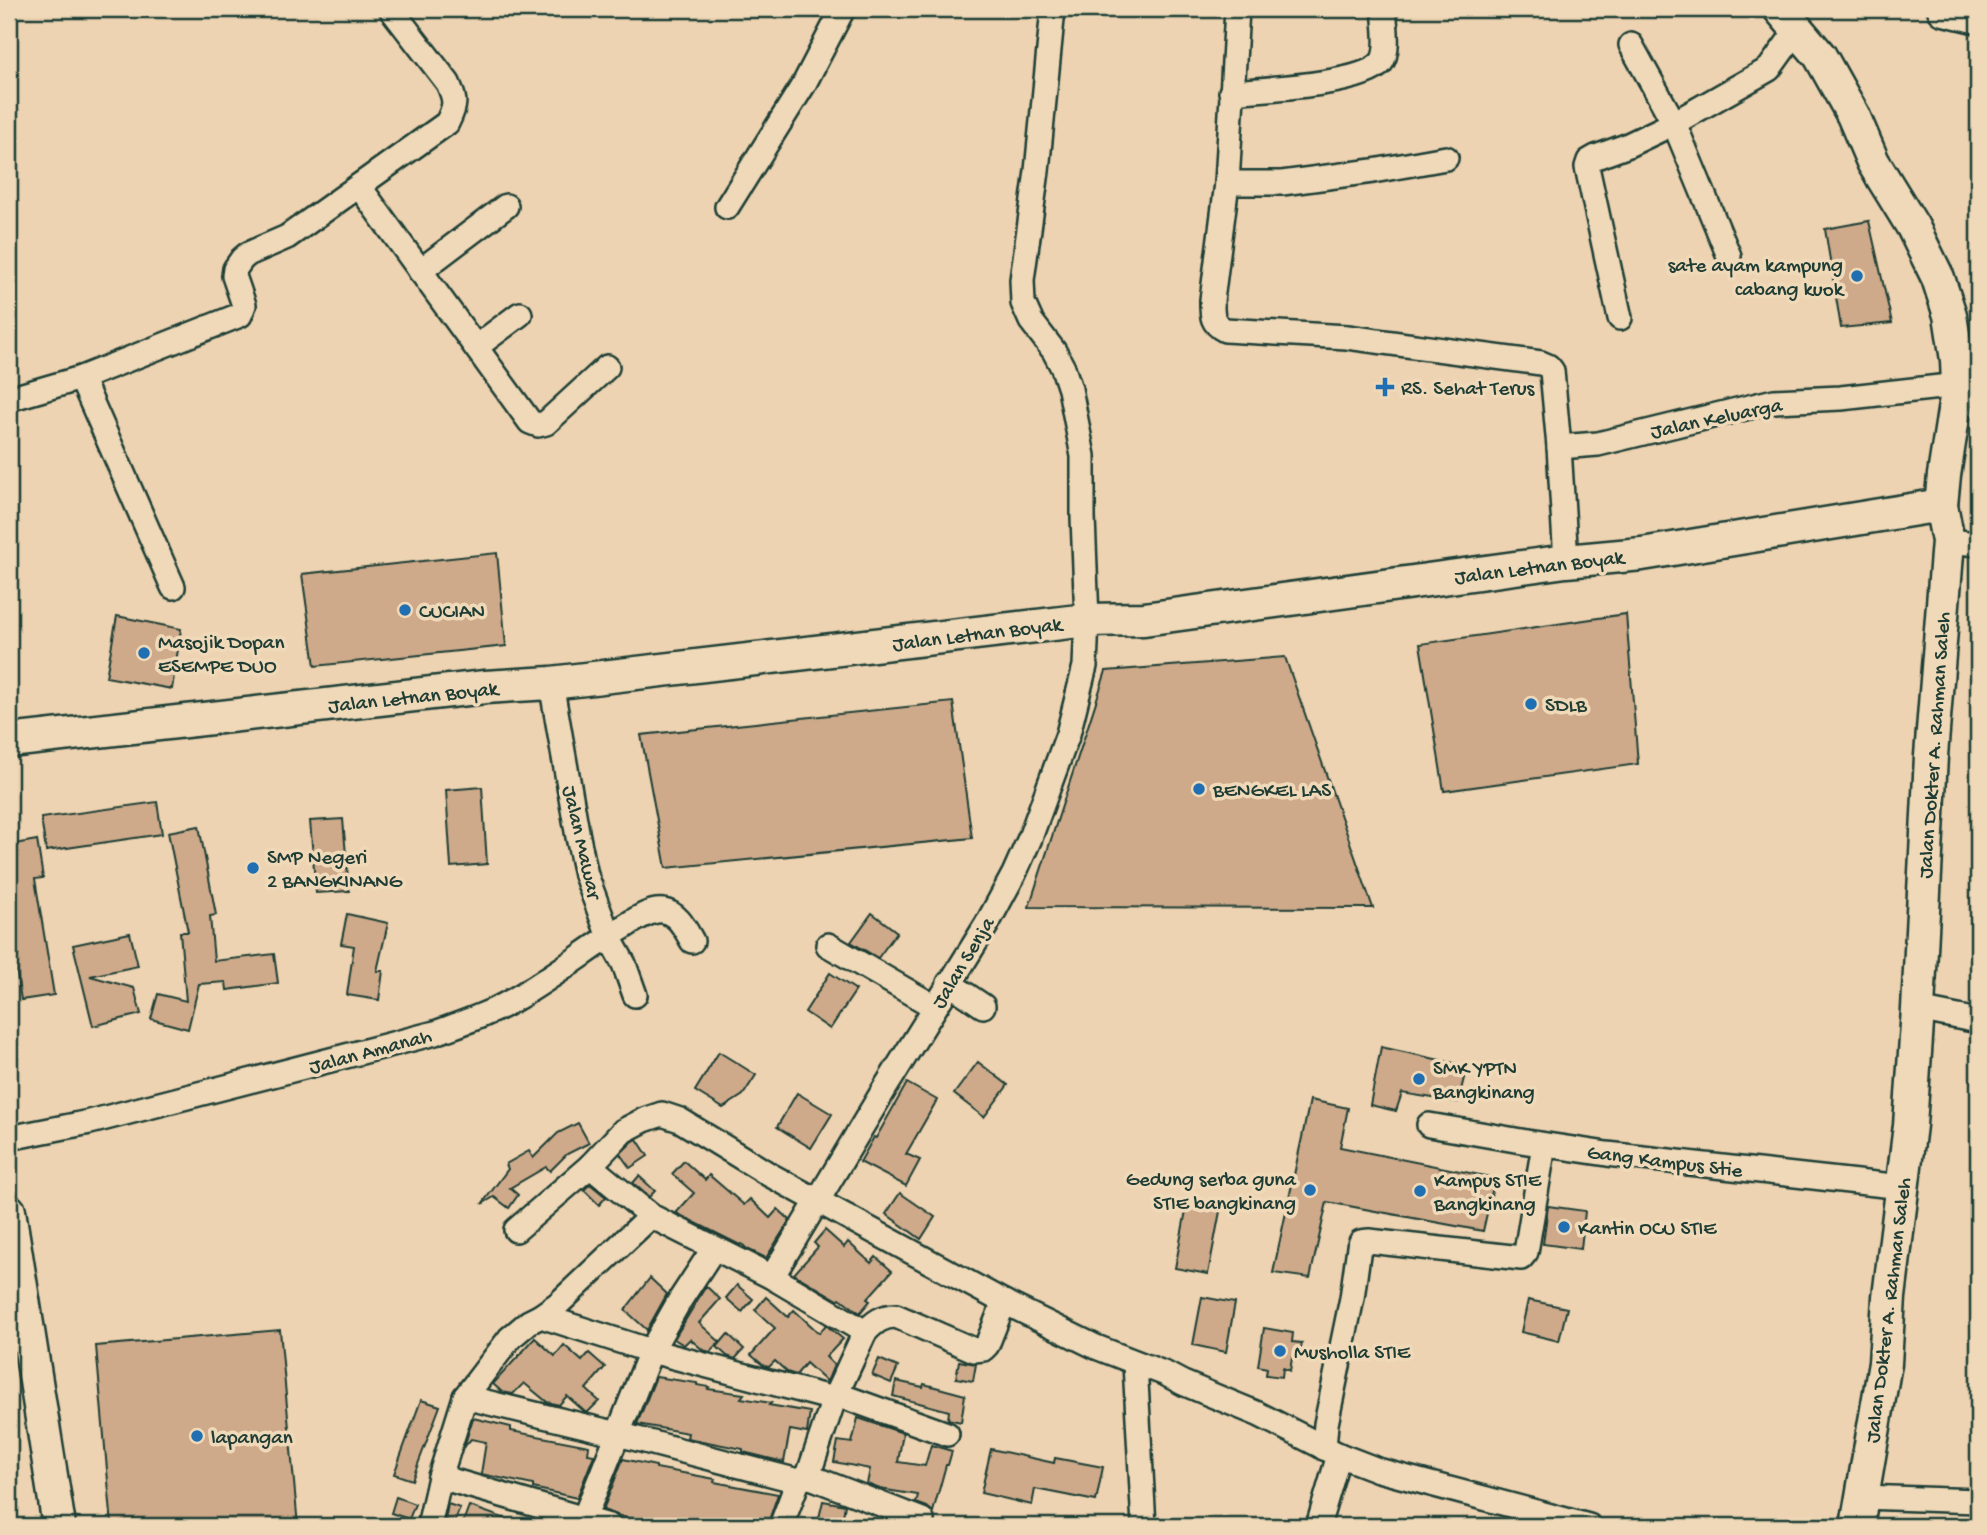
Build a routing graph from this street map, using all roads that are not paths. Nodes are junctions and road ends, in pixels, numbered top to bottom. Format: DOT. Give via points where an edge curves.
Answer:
graph roads {
  1 [pos="391,9"];
  2 [pos="843,9"];
  3 [pos="1053,9"];
  4 [pos="1237,9"];
  5 [pos="1384,9"];
  6 [pos="1944,9"];
  7 [pos="1978,17"];
  8 [pos="1788,19"];
  9 [pos="1631,45"];
  10 [pos="1231,92"];
  11 [pos="1674,122"];
  12 [pos="1446,158"];
  13 [pos="1227,183"];
  14 [pos="359,186"];
  15 [pos="506,206"];
  16 [pos="727,207"];
  17 [pos="1729,256"];
  18 [pos="420,271"];
  19 [pos="520,314"];
  20 [pos="1620,318"];
  21 [pos="476,347"];
  22 [pos="607,367"];
  23 [pos="81,378"];
  24 [pos="1958,385"];
  25 [pos="9,399"];
  26 [pos="1559,447"];
  27 [pos="1941,505"];
  28 [pos="1963,542"];
  29 [pos="1566,561"];
  30 [pos="173,587"];
  31 [pos="1087,620"];
  32 [pos="551,683"];
  33 [pos="9,741"];
  34 [pos="609,937"];
  35 [pos="692,941"];
  36 [pos="828,945"];
  37 [pos="949,983"];
  38 [pos="635,996"];
  39 [pos="983,1006"];
  40 [pos="935,1007"];
  41 [pos="1918,1009"];
  42 [pos="1978,1021"];
  43 [pos="1429,1125"];
  44 [pos="9,1138"];
  45 [pos="1544,1145"];
  46 [pos="590,1166"];
  47 [pos="1902,1187"];
  48 [pos="818,1200"];
  49 [pos="9,1211"];
  50 [pos="651,1216"];
  51 [pos="516,1230"];
  52 [pos="714,1248"];
  53 [pos="772,1278"];
  54 [pos="1004,1302"];
  55 [pos="541,1316"];
  56 [pos="865,1332"];
  57 [pos="651,1351"];
  58 [pos="1135,1364"];
  59 [pos="465,1397"];
  60 [pos="835,1397"];
  61 [pos="618,1434"];
  62 [pos="947,1434"];
  63 [pos="1331,1452"];
  64 [pos="440,1477"];
  65 [pos="803,1479"];
  66 [pos="1978,1501"];
  67 [pos="1859,1511"];
  68 [pos="922,1520"];
  69 [pos="582,1523"];
  70 [pos="59,1526"];
  71 [pos="429,1526"];
  72 [pos="608,1526"];
  73 [pos="781,1526"];
  74 [pos="1143,1526"];
  75 [pos="1318,1526"];
  76 [pos="1589,1526"];
  1 -- 14 [label="street" via="448,83 455,107 447,122"];
  2 -- 16 [label="street" via="804,84"];
  3 -- 31 [label="street, Jalan Senja" via="1022,292 1031,321 1054,351 1070,389 1083,456"];
  4 -- 10 [label="street"];
  5 -- 10 [label="street" via="1386,52 1381,63 1365,73 1328,82"];
  6 -- 7 [label="street"];
  8 -- 11 [label="street" via="1769,69"];
  8 -- 24 [label="street, Jalan Dokter A. Rahman Saleh" via="1820,56 1938,278 1950,315"];
  9 -- 11 [label="street"];
  10 -- 13 [label="street"];
  11 -- 17 [label="street"];
  11 -- 20 [label="street" via="1596,157 1587,167"];
  12 -- 13 [label="street" via="1282,183"];
  13 -- 26 [label="street" via="1212,300 1212,319 1217,326 1347,337 1541,363 1552,371"];
  14 -- 18 [label="street"];
  14 -- 23 [label="street" via="287,237 237,263 234,276 244,305 240,315"];
  15 -- 18 [label="street"];
  18 -- 21 [label="street"];
  19 -- 21 [label="street"];
  21 -- 22 [label="street" via="530,422 538,425 546,423"];
  23 -- 25 [label="street"];
  23 -- 30 [label="street"];
  24 -- 26 [label="street, Jalan Keluarga" via="1774,401 1598,444"];
  24 -- 27 [label="street, Jalan Dokter A. Rahman Saleh"];
  26 -- 29 [label="street"];
  27 -- 28 [label="street, Jalan Dokter A. Rahman Saleh"];
  27 -- 29 [label="street, Jalan Letnan Boyak" via="1642,554"];
  28 -- 41 [label="street, Jalan Dokter A. Rahman Saleh" via="1931,756"];
  29 -- 31 [label="street, Jalan Letnan Boyak" via="1144,619"];
  31 -- 32 [label="street, Jalan Letnan Boyak"];
  31 -- 37 [label="street, Jalan Senja" via="1085,666 1077,701 1030,838 987,924"];
  32 -- 33 [label="street, Jalan Letnan Boyak" via="471,688"];
  32 -- 34 [label="street, Jalan Mawar" via="586,875"];
  34 -- 35 [label="street, Jalan Amanah" via="661,910 681,922"];
  34 -- 38 [label="street, Jalan Mawar"];
  34 -- 44 [label="street, Jalan Amanah" via="514,999 435,1033 90,1122"];
  36 -- 40 [label="street"];
  37 -- 39 [label="street"];
  37 -- 40 [label="street, Jalan Senja"];
  40 -- 48 [label="street, Jalan Senja"];
  41 -- 42 [label="street"];
  41 -- 47 [label="street, Jalan Dokter A. Rahman Saleh"];
  43 -- 45 [label="street, Gang Kampus Stie"];
  45 -- 47 [label="street, Gang Kampus Stie"];
  45 -- 63 [label="street" via="1526,1252 1521,1258 1362,1241 1326,1424"];
  46 -- 48 [label="street" via="623,1131 662,1115 680,1120"];
  46 -- 50 [label="street"];
  46 -- 51 [label="street"];
  47 -- 67 [label="street, Jalan Dokter A. Rahman Saleh" via="1885,1363"];
  48 -- 53 [label="street, Jalan Senja"];
  48 -- 54 [label="street"];
  49 -- 70 [label="street"];
  50 -- 52 [label="street"];
  50 -- 55 [label="street"];
  52 -- 53 [label="street"];
  52 -- 57 [label="street"];
  53 -- 56 [label="street"];
  54 -- 56 [label="street" via="983,1349 974,1350 896,1316 886,1316"];
  54 -- 58 [label="street"];
  55 -- 57 [label="street"];
  55 -- 59 [label="street" via="510,1338"];
  56 -- 60 [label="street"];
  57 -- 60 [label="street"];
  57 -- 61 [label="street"];
  58 -- 63 [label="street" via="1258,1414"];
  58 -- 74 [label="street"];
  59 -- 61 [label="street"];
  59 -- 64 [label="street"];
  60 -- 62 [label="street"];
  60 -- 65 [label="street"];
  61 -- 65 [label="street"];
  61 -- 69 [label="street"];
  63 -- 75 [label="street"];
  63 -- 76 [label="street" via="1378,1470"];
  64 -- 69 [label="street"];
  64 -- 71 [label="street"];
  65 -- 68 [label="street"];
  65 -- 73 [label="street"];
  66 -- 67 [label="street"];
  69 -- 72 [label="street"];
}
